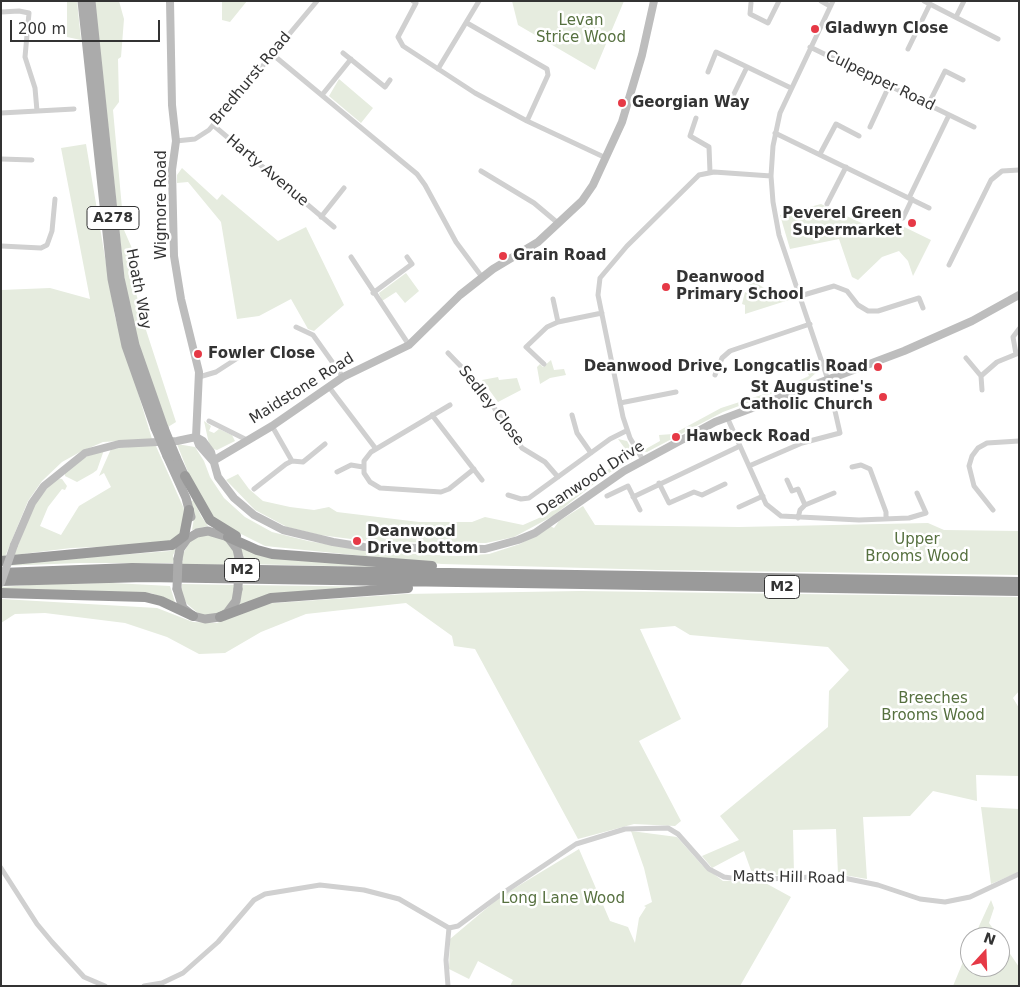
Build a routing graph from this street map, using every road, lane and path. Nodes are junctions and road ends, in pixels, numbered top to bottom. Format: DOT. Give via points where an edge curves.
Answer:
graph roads {
  1 [pos="82,1"];
  2 [pos="91,1"];
  3 [pos="170,1"];
  4 [pos="317,1"];
  5 [pos="479,1"];
  6 [pos="654,1"];
  7 [pos="779,1"];
  8 [pos="821,1"];
  9 [pos="964,1"];
  10 [pos="416,2"];
  11 [pos="927,2"];
  12 [pos="751,3"];
  13 [pos="831,4"];
  14 [pos="1,12"];
  15 [pos="956,17"];
  16 [pos="467,23"];
  17 [pos="998,39"];
  18 [pos="810,47"];
  19 [pos="908,49"];
  20 [pos="344,53"];
  21 [pos="272,54"];
  22 [pos="351,59"];
  23 [pos="747,67"];
  24 [pos="438,69"];
  25 [pos="708,72"];
  26 [pos="390,80"];
  27 [pos="963,80"];
  28 [pos="889,86"];
  29 [pos="790,88"];
  30 [pos="322,95"];
  31 [pos="928,105"];
  32 [pos="728,106"];
  33 [pos="74,109"];
  34 [pos="37,111"];
  35 [pos="1,113"];
  36 [pos="949,115"];
  37 [pos="696,118"];
  38 [pos="527,121"];
  39 [pos="213,125"];
  40 [pos="870,127"];
  41 [pos="974,127"];
  42 [pos="775,133"];
  43 [pos="859,136"];
  44 [pos="176,141"];
  45 [pos="820,154"];
  46 [pos="606,158"];
  47 [pos="1,159"];
  48 [pos="32,160"];
  49 [pos="846,167"];
  50 [pos="1019,170"];
  51 [pos="481,171"];
  52 [pos="710,172"];
  53 [pos="771,176"];
  54 [pos="344,188"];
  55 [pos="910,198"];
  56 [pos="55,199"];
  57 [pos="828,204"];
  58 [pos="930,208"];
  59 [pos="321,216"];
  60 [pos="903,218"];
  61 [pos="559,224"];
  62 [pos="334,227"];
  63 [pos="1,246"];
  64 [pos="351,257"];
  65 [pos="407,257"];
  66 [pos="949,265"];
  67 [pos="482,277"];
  68 [pos="373,293"];
  69 [pos="1019,295"];
  70 [pos="800,296"];
  71 [pos="553,299"];
  72 [pos="922,308"];
  73 [pos="602,313"];
  74 [pos="558,322"];
  75 [pos="810,324"];
  76 [pos="296,327"];
  77 [pos="1019,329"];
  78 [pos="409,345"];
  79 [pos="250,350"];
  80 [pos="448,353"];
  81 [pos="1017,353"];
  82 [pos="966,358"];
  83 [pos="544,364"];
  84 [pos="715,375"];
  85 [pos="980,376"];
  86 [pos="199,377"];
  87 [pos="343,377"];
  88 [pos="828,380"];
  89 [pos="329,386"];
  90 [pos="982,390"];
  91 [pos="676,392"];
  92 [pos="620,403"];
  93 [pos="450,405"];
  94 [pos="834,411"];
  95 [pos="432,415"];
  96 [pos="572,416"];
  97 [pos="727,417"];
  98 [pos="209,421"];
  99 [pos="215,424"];
  100 [pos="272,426"];
  101 [pos="160,428"];
  102 [pos="212,430"];
  103 [pos="626,431"];
  104 [pos="196,437"];
  105 [pos="247,440"];
  106 [pos="1019,441"];
  107 [pos="325,444"];
  108 [pos="740,446"];
  109 [pos="376,449"];
  110 [pos="591,453"];
  111 [pos="172,456"];
  112 [pos="643,460"];
  113 [pos="213,461"];
  114 [pos="292,461"];
  115 [pos="749,466"];
  116 [pos="363,467"];
  117 [pos="852,467"];
  118 [pos="474,469"];
  119 [pos="336,472"];
  120 [pos="185,476"];
  121 [pos="558,477"];
  122 [pos="482,480"];
  123 [pos="787,480"];
  124 [pos="659,483"];
  125 [pos="725,484"];
  126 [pos="254,489"];
  127 [pos="834,493"];
  128 [pos="917,493"];
  129 [pos="508,495"];
  130 [pos="607,496"];
  131 [pos="763,496"];
  132 [pos="633,497"];
  133 [pos="804,505"];
  134 [pos="739,507"];
  135 [pos="189,510"];
  136 [pos="640,510"];
  137 [pos="993,510"];
  138 [pos="798,518"];
  139 [pos="886,519"];
  140 [pos="224,535"];
  141 [pos="185,541"];
  142 [pos="157,548"];
  143 [pos="294,556"];
  144 [pos="1,561"];
  145 [pos="1,573"];
  146 [pos="482,574"];
  147 [pos="1,582"];
  148 [pos="461,582"];
  149 [pos="1019,582"];
  150 [pos="1019,591"];
  151 [pos="1,593"];
  152 [pos="193,616"];
  153 [pos="220,617"];
  154 [pos="1,868"];
  155 [pos="1019,874"];
  156 [pos="449,928"];
  157 [pos="105,986"];
  158 [pos="144,986"];
  159 [pos="448,986"];
  1 -- 101 [label="main road, Hoath Way / A278" via="112,279 126,346"];
  2 -- 101 [label="main road, Hoath Way / A278" via="120,278 137,352"];
  3 -- 44 [label="street, Wigmore Road"];
  4 -- 21 [label="street, Bredhurst Road"];
  5 -- 16 [label="street"];
  6 -- 46 [label="street, Maidstone Road" via="629,101"];
  7 -- 12 [label="street" via="768,24 750,14"];
  8 -- 13 [label="street"];
  9 -- 15 [label="street"];
  10 -- 24 [label="street" via="400,30 399,42"];
  11 -- 15 [label="street"];
  11 -- 19 [label="street"];
  13 -- 18 [label="street"];
  14 -- 34 [label="street" via="29,13 25,57 35,88"];
  15 -- 17 [label="street"];
  16 -- 24 [label="street"];
  16 -- 38 [label="street" via="547,69 548,75"];
  18 -- 28 [label="street, Culpepper Road"];
  18 -- 29 [label="street"];
  20 -- 22 [label="street"];
  21 -- 30 [label="street"];
  21 -- 39 [label="street, Bredhurst Road"];
  22 -- 26 [label="street" via="385,86"];
  22 -- 30 [label="street"];
  23 -- 25 [label="street" via="716,52"];
  23 -- 29 [label="street"];
  23 -- 32 [label="street"];
  24 -- 38 [label="street"];
  27 -- 31 [label="street" via="944,71"];
  28 -- 31 [label="street, Culpepper Road"];
  28 -- 40 [label="street"];
  29 -- 42 [label="street"];
  30 -- 67 [label="street" via="416,174 456,242"];
  31 -- 36 [label="street, Culpepper Road"];
  33 -- 34 [label="street"];
  34 -- 35 [label="street"];
  36 -- 41 [label="street, Culpepper Road"];
  36 -- 55 [label="street, Culpepper Road"];
  37 -- 52 [label="street" via="690,136 709,147"];
  38 -- 46 [label="street"];
  39 -- 44 [label="street, Bredhurst Road" via="195,139"];
  39 -- 59 [label="street, Harty Avenue"];
  42 -- 45 [label="street"];
  42 -- 53 [label="street"];
  43 -- 45 [label="street" via="836,124"];
  44 -- 86 [label="street, Wigmore Road" via="172,170 174,256"];
  45 -- 49 [label="street"];
  46 -- 61 [label="street, Maidstone Road" via="585,198"];
  47 -- 48 [label="street"];
  49 -- 55 [label="street"];
  49 -- 57 [label="street"];
  50 -- 66 [label="street" via="1002,171 991,180"];
  51 -- 61 [label="street" via="534,203"];
  52 -- 53 [label="street"];
  52 -- 73 [label="street" via="689,183 602,274 597,289"];
  53 -- 70 [label="street" via="776,220"];
  54 -- 59 [label="street, Harty Avenue"];
  55 -- 58 [label="street"];
  55 -- 60 [label="street, Culpepper Road"];
  56 -- 63 [label="street" via="47,245 41,248"];
  59 -- 62 [label="street, Harty Avenue"];
  61 -- 67 [label="street, Maidstone Road" via="538,242"];
  64 -- 68 [label="street"];
  65 -- 68 [label="street" via="412,264"];
  67 -- 78 [label="street, Maidstone Road" via="449,304"];
  68 -- 78 [label="street"];
  69 -- 88 [label="street, Deanwood Drive" via="933,339"];
  70 -- 72 [label="street" via="834,286 847,291 858,305 868,311 919,298"];
  70 -- 75 [label="street"];
  71 -- 74 [label="street"];
  73 -- 74 [label="street"];
  73 -- 92 [label="street"];
  74 -- 83 [label="street" via="547,327 526,347"];
  75 -- 84 [label="street" via="730,351 721,360"];
  75 -- 88 [label="street"];
  76 -- 87 [label="street" via="313,335"];
  77 -- 81 [label="street" via="1013,337"];
  78 -- 87 [label="street, Maidstone Road"];
  79 -- 86 [label="street" via="216,372"];
  80 -- 121 [label="street, Sedley Close" via="477,383 522,448 541,459"];
  81 -- 85 [label="street" via="997,362"];
  82 -- 85 [label="street"];
  85 -- 90 [label="street"];
  86 -- 104 [label="street, Wigmore Road"];
  87 -- 89 [label="street, Maidstone Road"];
  88 -- 97 [label="street, Deanwood Drive"];
  89 -- 100 [label="street, Maidstone Road"];
  89 -- 109 [label="street"];
  91 -- 92 [label="street"];
  92 -- 103 [label="street"];
  93 -- 95 [label="street"];
  94 -- 115 [label="street" via="840,433 802,443"];
  95 -- 109 [label="street"];
  95 -- 118 [label="street"];
  96 -- 110 [label="street" via="576,433"];
  97 -- 108 [label="street"];
  97 -- 112 [label="street, Deanwood Drive"];
  98 -- 99 [label="street, Maidstone Road"];
  99 -- 102 [label="street"];
  99 -- 105 [label="street, Maidstone Road"];
  100 -- 105 [label="street, Maidstone Road"];
  100 -- 114 [label="street"];
  101 -- 111 [label="main road, Hoath Way / A278, bridge"];
  103 -- 110 [label="street"];
  103 -- 112 [label="street"];
  104 -- 113 [label="street, Deanwood Drive" via="211,452"];
  104 -- 147 [label="street, bridge" via="119,444 85,453 58,472 32,504"];
  105 -- 113 [label="street, Maidstone Road"];
  106 -- 137 [label="street" via="982,445 972,456 969,466 974,486"];
  107 -- 114 [label="street" via="303,462"];
  108 -- 115 [label="street"];
  108 -- 124 [label="street"];
  109 -- 116 [label="street" via="366,457"];
  110 -- 121 [label="street"];
  111 -- 120 [label="main road, Hoath Way / A278"];
  111 -- 135 [label="main road, Hoath Way / A278"];
  112 -- 113 [label="street, Deanwood Drive" via="518,540 485,549 460,550 354,545 283,530 254,515 234,498 221,482"];
  114 -- 126 [label="street"];
  115 -- 131 [label="street"];
  116 -- 118 [label="street" via="367,479 376,486 438,492 449,489"];
  116 -- 119 [label="street" via="351,465"];
  117 -- 139 [label="street" via="861,464 870,469"];
  118 -- 122 [label="street"];
  120 -- 140 [label="main road, Hoath Way / A278" via="206,520"];
  120 -- 143 [label="highway, M2" via="214,524 257,546"];
  121 -- 129 [label="street" via="527,499"];
  123 -- 133 [label="street" via="792,491 798,489"];
  124 -- 125 [label="street" via="669,503 694,492 702,495"];
  124 -- 132 [label="street"];
  127 -- 133 [label="street"];
  128 -- 139 [label="street" via="926,513"];
  130 -- 132 [label="street" via="628,486"];
  131 -- 134 [label="street"];
  131 -- 138 [label="street" via="773,512"];
  132 -- 136 [label="street"];
  133 -- 138 [label="street"];
  135 -- 141 [label="main road, Hoath Way / A278" via="191,523"];
  135 -- 142 [label="highway" via="187,529 180,541"];
  138 -- 139 [label="street"];
  140 -- 141 [label="main road" via="202,532"];
  140 -- 143 [label="highway, M2" via="257,550"];
  140 -- 153 [label="main road, bridge" via="237,548 238,589 233,606"];
  141 -- 142 [label="highway" via="167,549"];
  141 -- 152 [label="main road, bridge" via="178,559 177,590 181,605"];
  142 -- 144 [label="highway"];
  143 -- 146 [label="highway, M2" via="455,567"];
  145 -- 146 [label="highway, M2" via="132,568"];
  146 -- 149 [label="highway, M2"];
  147 -- 148 [label="highway, M2" via="145,577"];
  148 -- 150 [label="highway, M2"];
  148 -- 153 [label="highway, M2" via="446,586 271,598"];
  151 -- 152 [label="highway" via="145,597 161,600"];
  152 -- 153 [label="main road" via="205,619"];
  154 -- 157 [label="street" via="52,942 84,977"];
  155 -- 156 [label="street, Matts Hill Road" via="970,897 945,902 920,899 878,885 834,876 746,880 724,877 709,870 678,834 668,828 625,829 576,844 458,926"];
  156 -- 158 [label="street" via="399,899 364,890 320,885 265,894 254,900 218,942 183,973 162,983"];
  156 -- 159 [label="street"];
}
